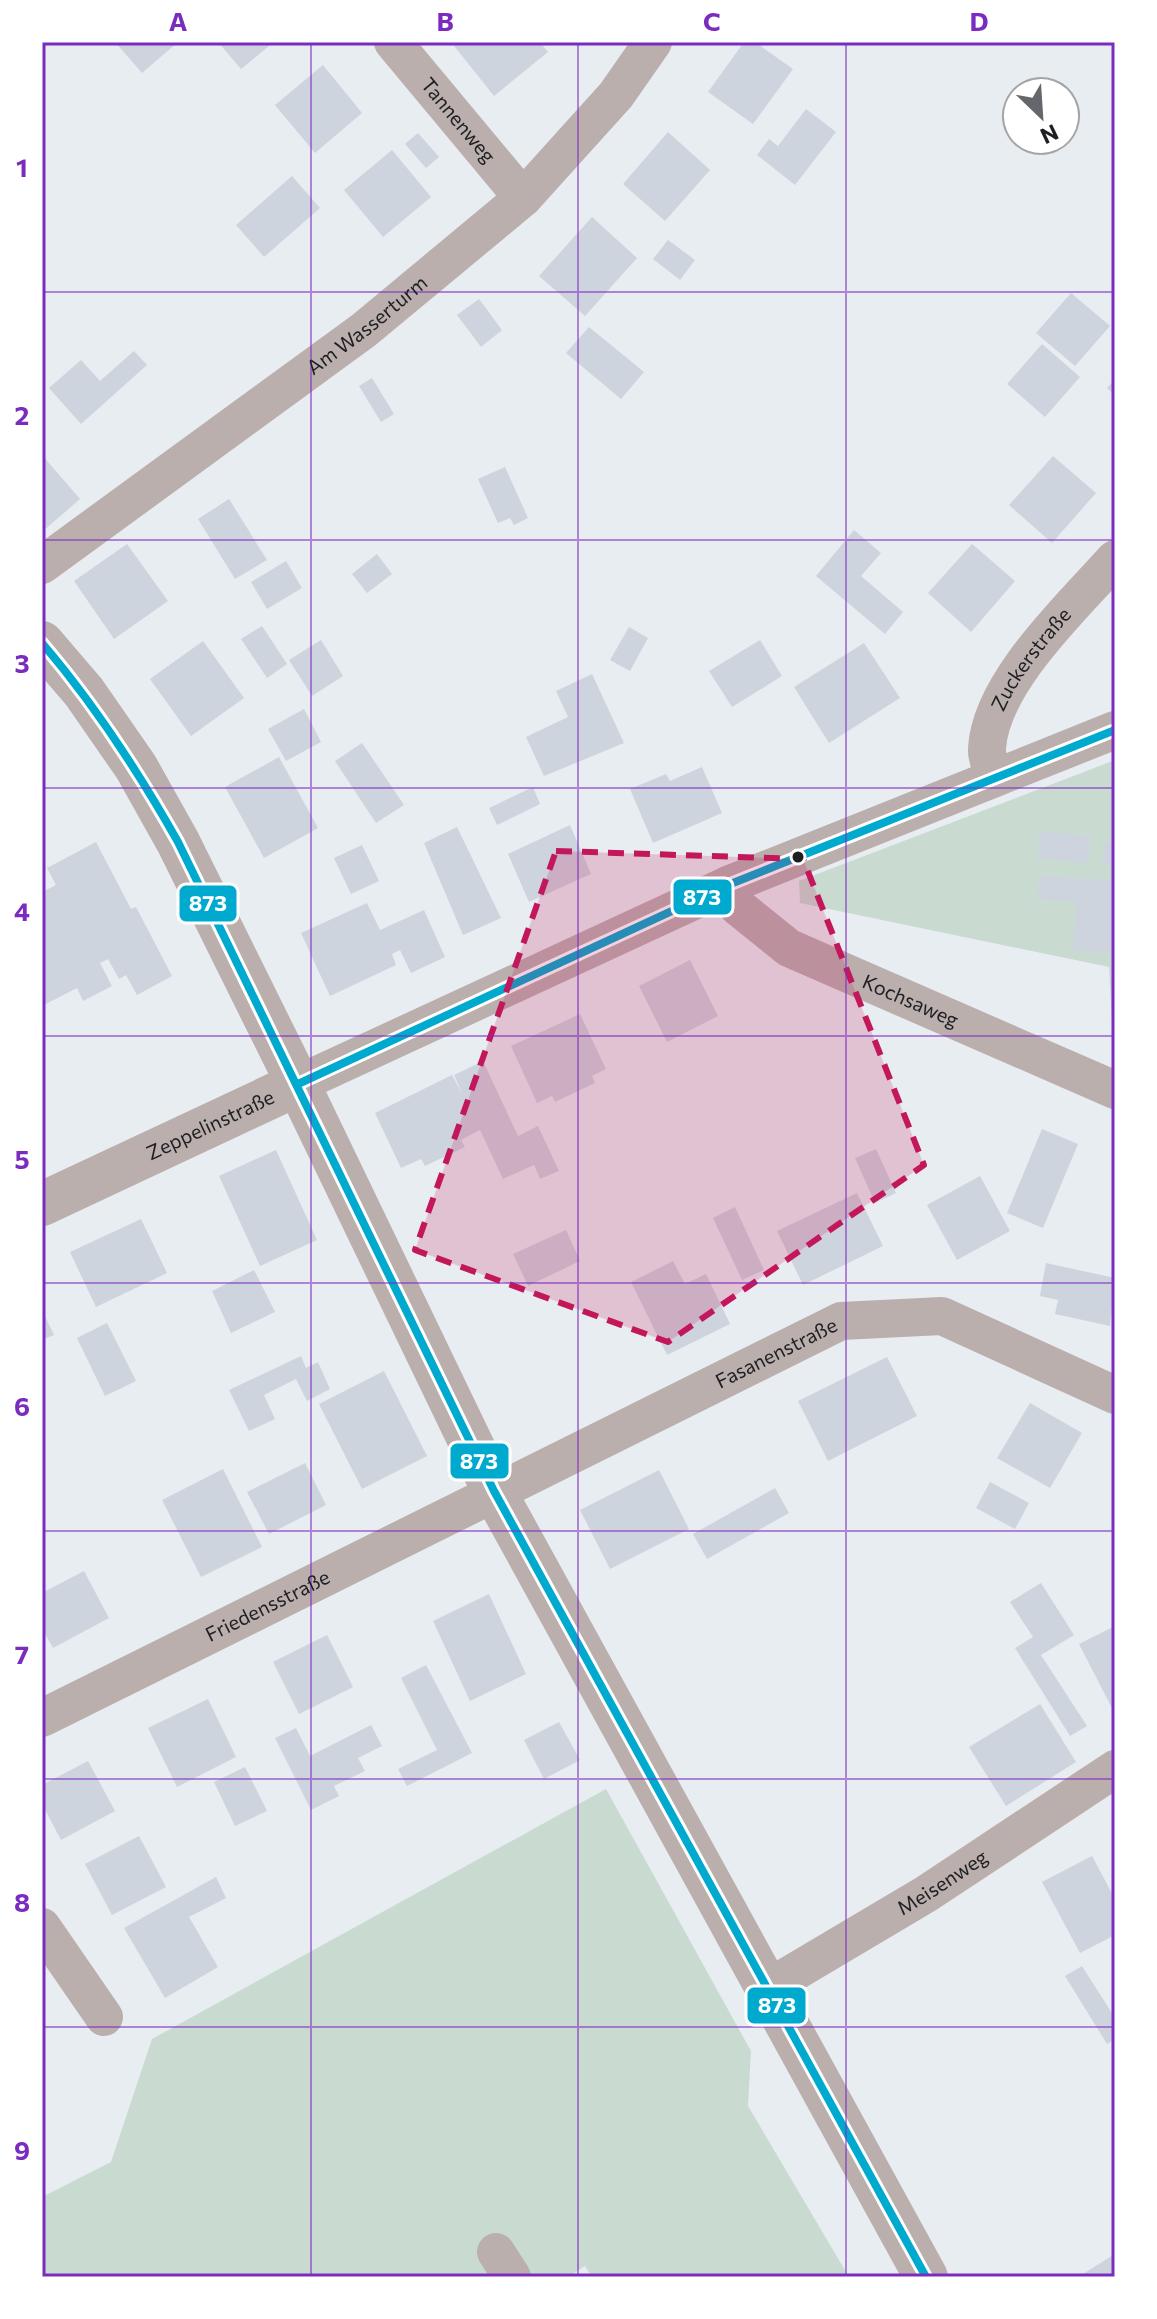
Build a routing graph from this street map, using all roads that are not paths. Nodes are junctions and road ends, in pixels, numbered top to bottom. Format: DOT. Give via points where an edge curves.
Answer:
graph roads {
  1 [pos="393,42"];
  2 [pos="653,42"];
  3 [pos="523,198"];
  4 [pos="1115,559"];
  5 [pos="42,565"];
  6 [pos="42,643"];
  7 [pos="1115,730"];
  8 [pos="995,778"];
  9 [pos="728,885"];
  10 [pos="298,1084"];
  11 [pos="1115,1090"];
  12 [pos="42,1204"];
  13 [pos="1115,1395"];
  14 [pos="494,1491"];
  15 [pos="42,1718"];
  16 [pos="1115,1769"];
  17 [pos="42,1927"];
  18 [pos="766,1989"];
  19 [pos="104,2017"];
  20 [pos="926,2277"];
  1 -- 3 [label="street, Tannenweg"];
  2 -- 3 [label="street, Am Wasserturm" via="616,95"];
  3 -- 5 [label="street, Am Wasserturm" via="364,330"];
  4 -- 8 [label="street, Zuckerstraße" via="1055,626 999,707 986,751"];
  6 -- 10 [label="street" via="136,767"];
  7 -- 8 [label="street, Zeppelinstraße"];
  8 -- 9 [label="street, Zeppelinstraße"];
  9 -- 10 [label="street, Zeppelinstraße"];
  9 -- 11 [label="street, Kochsaweg" via="738,907 789,948"];
  10 -- 12 [label="street, Zeppelinstraße"];
  10 -- 14 [label="street"];
  13 -- 14 [label="street, Fasanenstraße" via="942,1316 841,1321"];
  14 -- 15 [label="street, Friedensstraße"];
  14 -- 18 [label="street"];
  16 -- 18 [label="street, Meisenweg" via="926,1894"];
  17 -- 19 [label="street"];
  18 -- 20 [label="street"];
}
